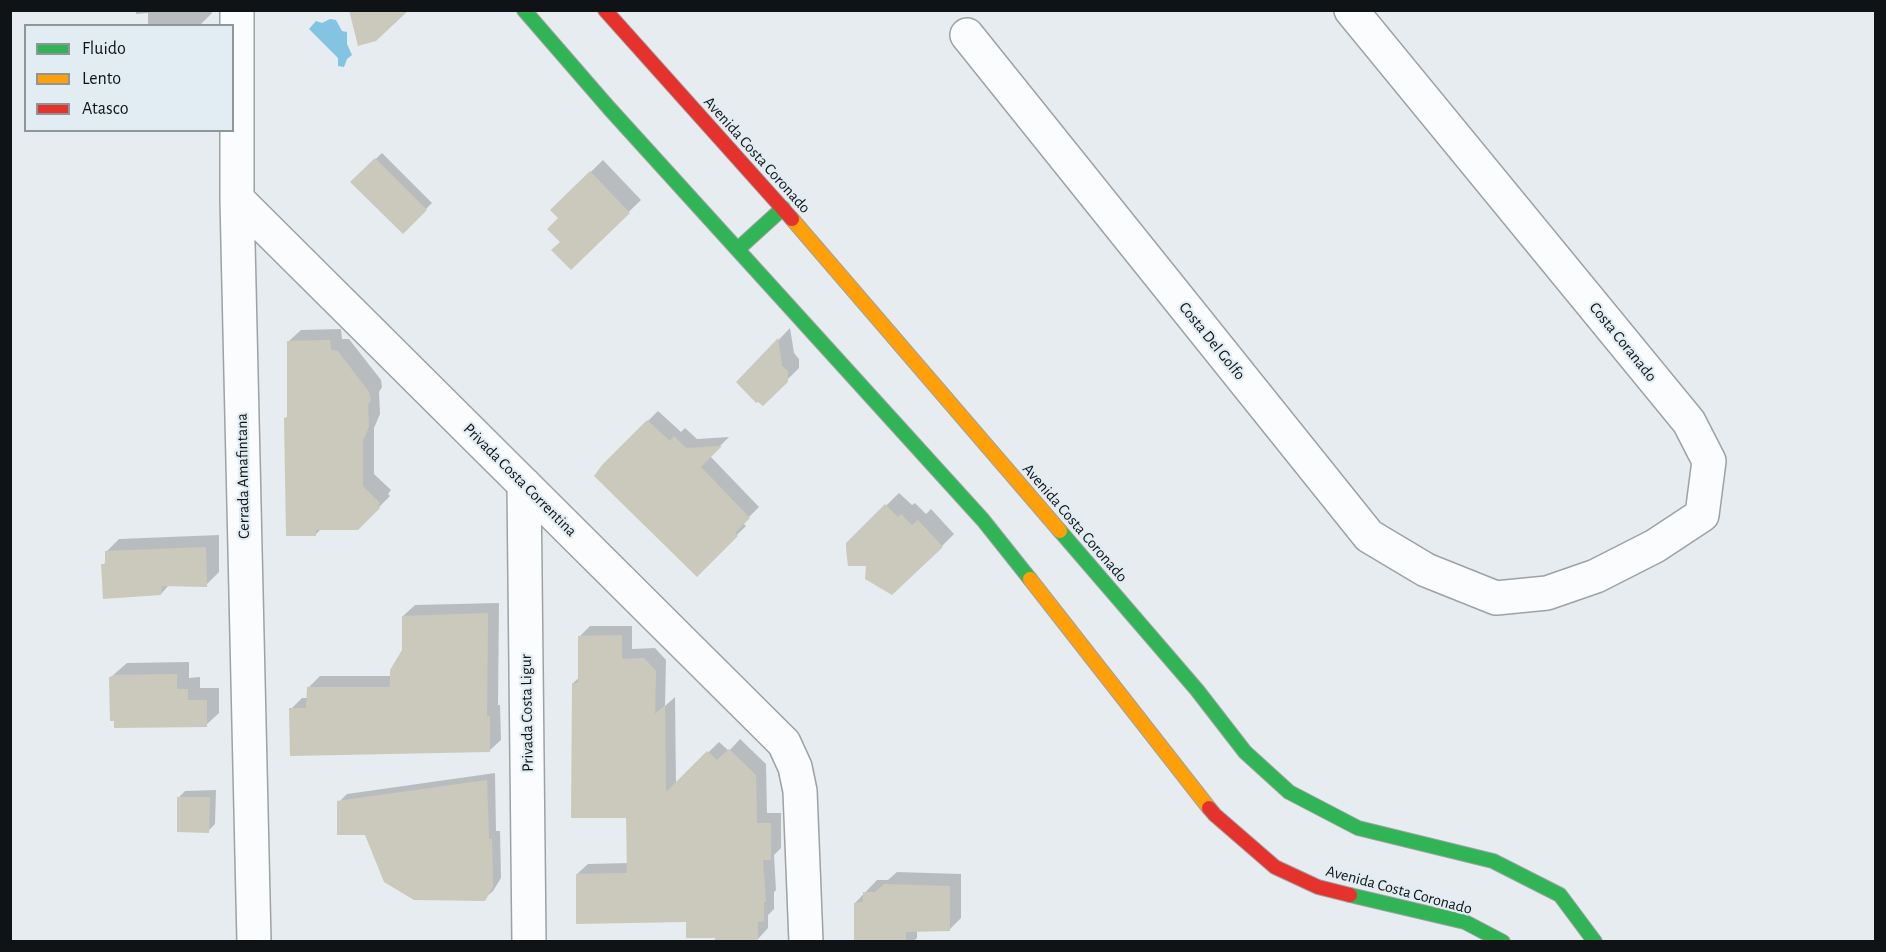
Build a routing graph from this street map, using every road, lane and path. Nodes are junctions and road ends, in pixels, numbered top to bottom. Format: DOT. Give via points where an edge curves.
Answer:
graph roads {
  1 [pos="237,10"];
  2 [pos="524,10"];
  3 [pos="605,10"];
  4 [pos="1351,10"];
  5 [pos="967,34"];
  6 [pos="237,199"];
  7 [pos="783,208"];
  8 [pos="738,249"];
  9 [pos="524,484"];
  10 [pos="1496,598"];
  11 [pos="254,942"];
  12 [pos="530,942"];
  13 [pos="806,942"];
  14 [pos="1503,942"];
  15 [pos="1594,942"];
  1 -- 6 [label="street, Cerrada Amafintana"];
  2 -- 8 [label="street, Avenida Costa Coronado"];
  3 -- 7 [label="street, Avenida Costa Coronado"];
  4 -- 10 [label="street, Costa Coranado" via="1689,422 1709,461 1702,515 1655,546 1596,576 1547,593"];
  5 -- 10 [label="street, Costa Del Golfo" via="1369,536 1425,570"];
  6 -- 9 [label="street, Privada Costa Correntina"];
  6 -- 11 [label="street, Cerrada Amafintana"];
  7 -- 8 [label="street"];
  7 -- 15 [label="street, Avenida Costa Coronado" via="1197,690 1245,752 1280,784 1358,828 1493,861 1551,890 1560,895"];
  8 -- 14 [label="street, Avenida Costa Coronado" via="983,520 1215,815 1275,867 1318,887 1465,922"];
  9 -- 12 [label="street, Privada Costa Ligur"];
  9 -- 13 [label="street, Privada Costa Correntina" via="783,743 795,766 800,791"];
}
